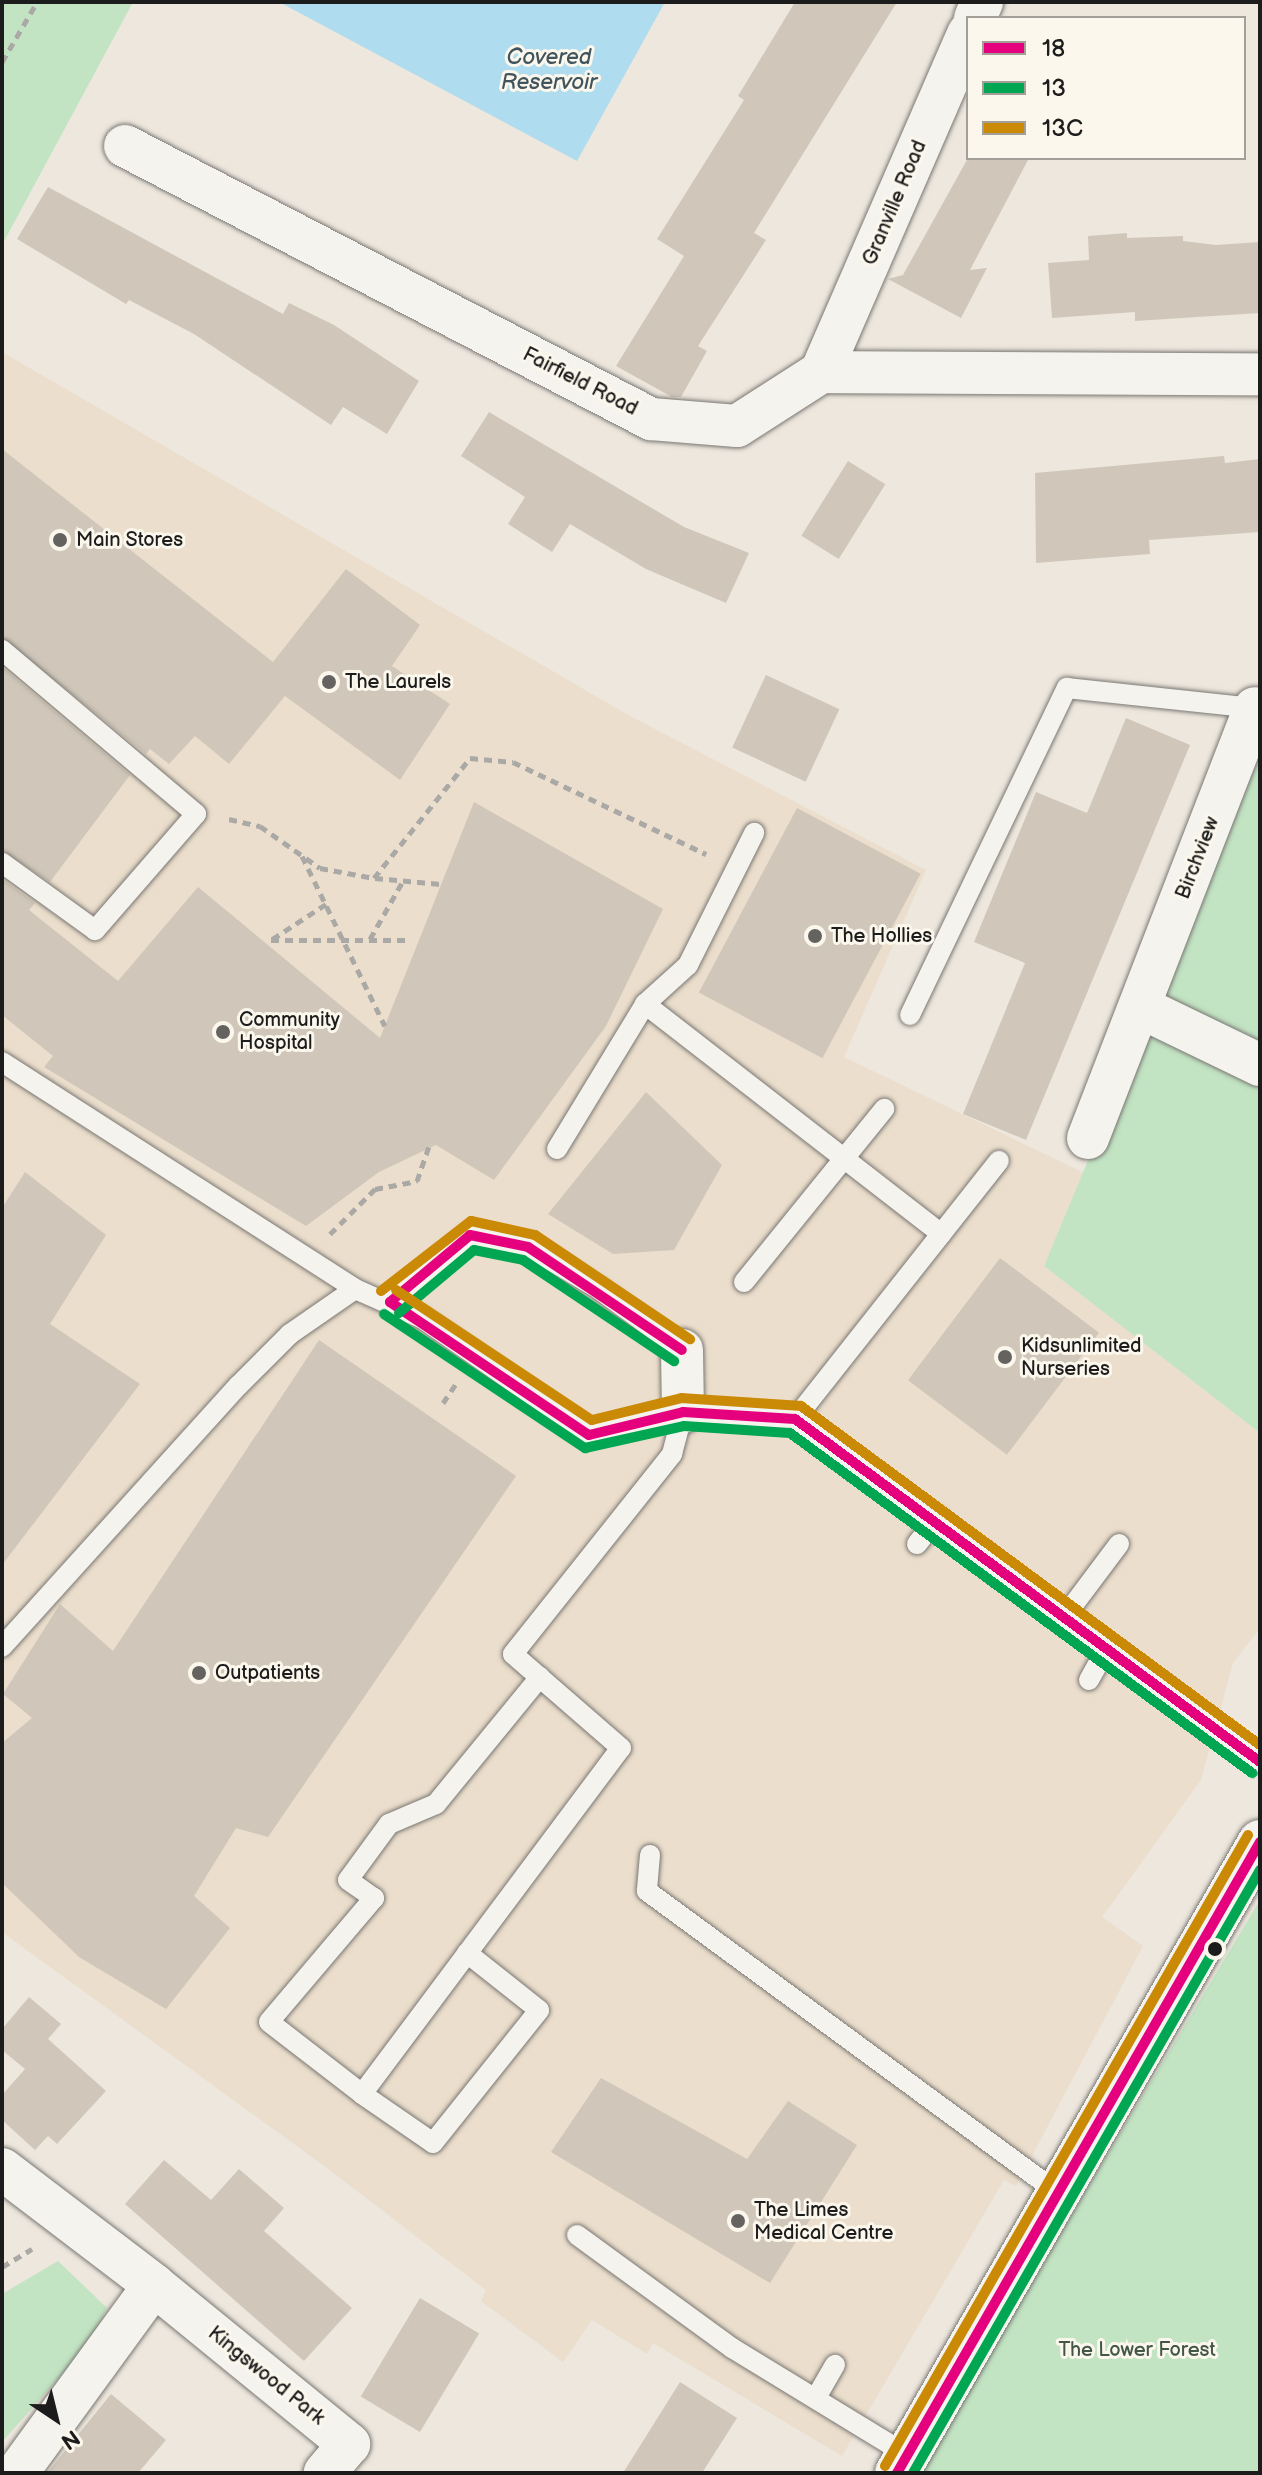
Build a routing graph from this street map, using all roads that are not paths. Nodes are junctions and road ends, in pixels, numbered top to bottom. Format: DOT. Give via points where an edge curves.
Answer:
graph roads {
  1 [pos="966,39"];
  2 [pos="125,146"];
  3 [pos="821,372"];
  4 [pos="1260,374"];
  5 [pos="2,650"];
  6 [pos="1255,708"];
  7 [pos="754,833"];
  8 [pos="2,863"];
  9 [pos="645,1004"];
  10 [pos="1142,1008"];
  11 [pos="910,1015"];
  12 [pos="2,1062"];
  13 [pos="1260,1065"];
  14 [pos="884,1109"];
  15 [pos="1088,1138"];
  16 [pos="557,1149"];
  17 [pos="844,1159"];
  18 [pos="999,1161"];
  19 [pos="941,1234"];
  20 [pos="744,1282"];
  21 [pos="355,1289"];
  22 [pos="390,1302"];
  23 [pos="682,1350"];
  24 [pos="683,1412"];
  25 [pos="795,1419"];
  26 [pos="937,1518"];
  27 [pos="917,1544"];
  28 [pos="1119,1544"];
  29 [pos="1065,1616"];
  30 [pos="2,1647"];
  31 [pos="1107,1648"];
  32 [pos="540,1677"];
  33 [pos="1089,1680"];
  34 [pos="1260,1762"];
  35 [pos="1260,1842"];
  36 [pos="650,1855"];
  37 [pos="467,1953"];
  38 [pos="362,2094"];
  39 [pos="2,2169"];
  40 [pos="1061,2195"];
  41 [pos="577,2235"];
  42 [pos="154,2285"];
  43 [pos="835,2365"];
  44 [pos="817,2396"];
  45 [pos="902,2464"];
  46 [pos="17,2473"];
  47 [pos="325,2473"];
  1 -- 3 [label="street, Granville Road"];
  2 -- 3 [label="street, Fairfield Road" via="651,419 737,426"];
  3 -- 4 [label="street"];
  5 -- 8 [label="lane" via="196,814 95,930"];
  6 -- 10 [label="street, Birchview"];
  6 -- 11 [label="lane" via="1067,688"];
  7 -- 9 [label="lane" via="688,965"];
  9 -- 16 [label="lane"];
  9 -- 17 [label="lane"];
  10 -- 13 [label="street"];
  10 -- 15 [label="street, Birchview"];
  12 -- 21 [label="lane"];
  14 -- 17 [label="lane"];
  17 -- 19 [label="lane"];
  17 -- 20 [label="lane"];
  18 -- 19 [label="lane"];
  19 -- 25 [label="lane"];
  21 -- 22 [label="lane"];
  21 -- 30 [label="lane" via="290,1334 238,1386"];
  22 -- 23 [label="lane" via="470,1235 528,1247 600,1290"];
  22 -- 24 [label="lane" via="423,1319 589,1435"];
  23 -- 24 [label="street"];
  24 -- 25 [label="lane"];
  24 -- 32 [label="lane" via="672,1454 513,1654"];
  25 -- 26 [label="lane"];
  26 -- 27 [label="lane"];
  26 -- 29 [label="lane"];
  28 -- 29 [label="lane"];
  29 -- 31 [label="lane"];
  31 -- 33 [label="lane"];
  31 -- 34 [label="lane"];
  32 -- 37 [label="lane" via="621,1748"];
  32 -- 38 [label="lane" via="436,1804 389,1824 348,1880 374,1898 269,2022"];
  35 -- 40 [label="main road"];
  36 -- 40 [label="lane" via="647,1891"];
  37 -- 38 [label="lane"];
  37 -- 38 [label="lane" via="539,2010 433,2143"];
  39 -- 42 [label="street, Kingswood Park"];
  40 -- 45 [label="main road"];
  41 -- 44 [label="lane" via="732,2348"];
  42 -- 46 [label="street"];
  42 -- 47 [label="street, Kingswood Park" via="349,2444"];
  43 -- 44 [label="lane"];
  44 -- 45 [label="lane"];
}
